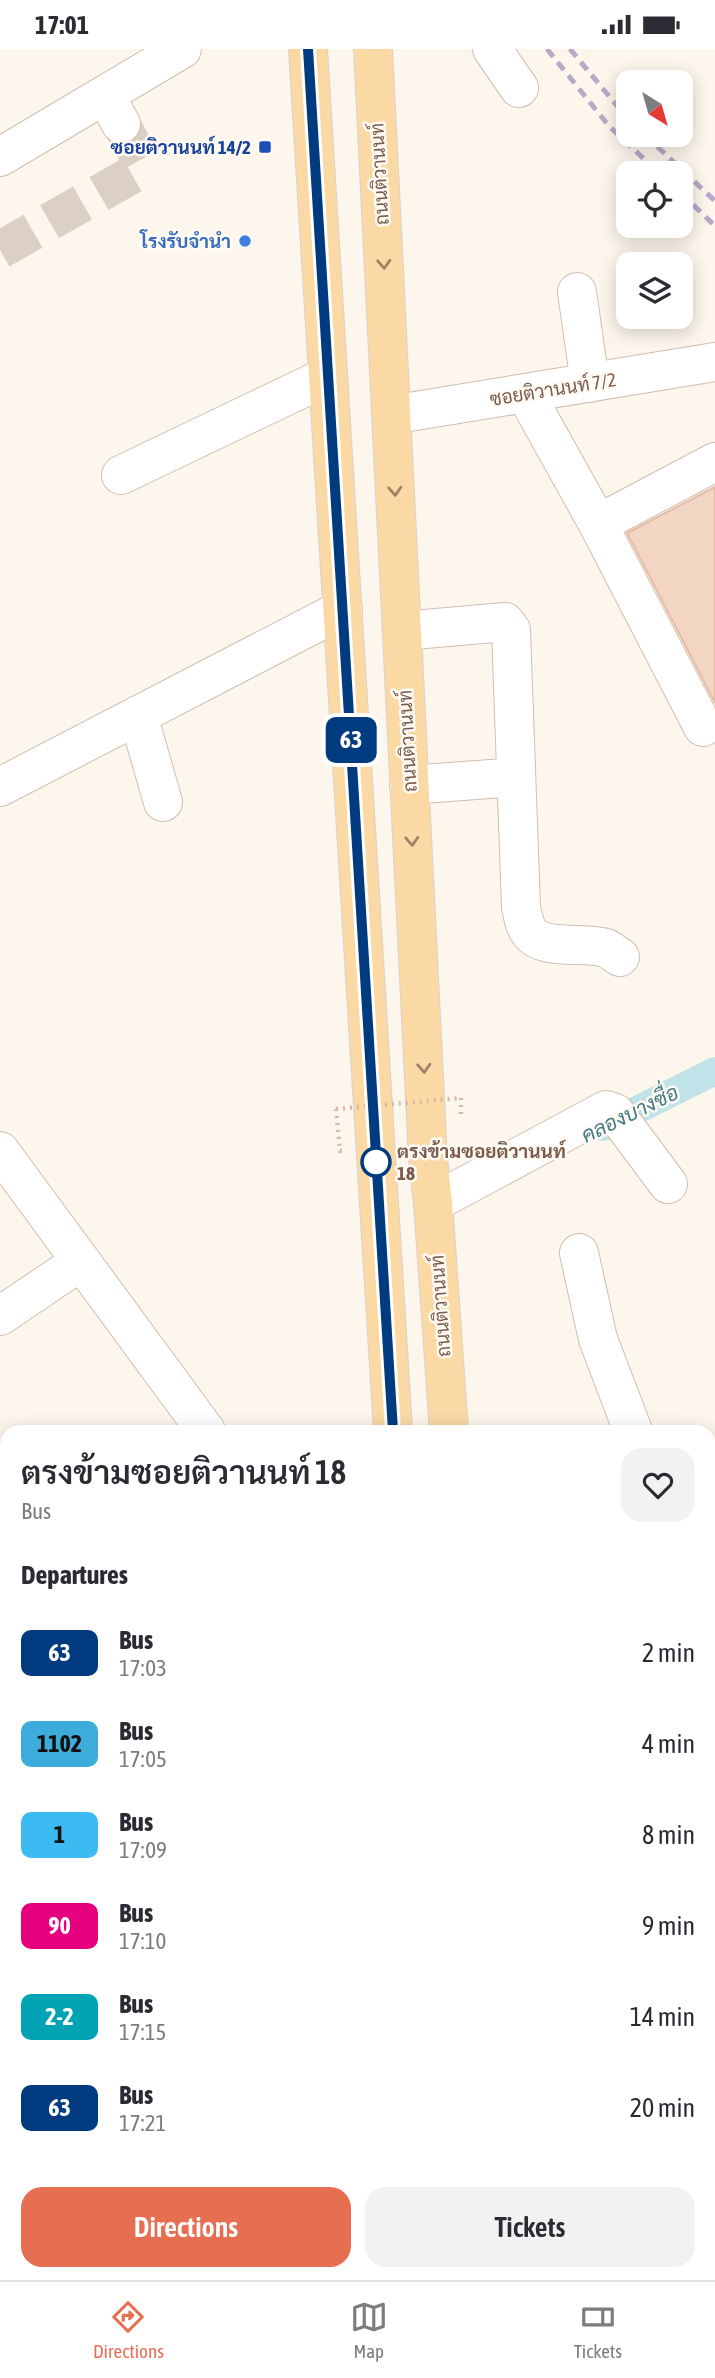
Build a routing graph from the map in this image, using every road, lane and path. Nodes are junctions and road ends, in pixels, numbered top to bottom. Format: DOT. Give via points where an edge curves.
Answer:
graph roads {
  1 [pos="182,49"];
  2 [pos="308,49"];
  3 [pos="373,49"];
  4 [pos="492,49"];
  5 [pos="519,88"];
  6 [pos="0,157"];
  7 [pos="577,292"];
  8 [pos="715,362"];
  9 [pos="328,376"];
  10 [pos="590,383"];
  11 [pos="525,393"];
  12 [pos="391,415"];
  13 [pos="715,462"];
  14 [pos="121,475"];
  15 [pos="598,524"];
  16 [pos="343,610"];
  17 [pos="402,631"];
  18 [pos="138,715"];
  19 [pos="703,727"];
  20 [pos="516,777"];
  21 [pos="409,785"];
  22 [pos="0,787"];
  23 [pos="163,801"];
  24 [pos="620,957"];
  25 [pos="461,1098"];
  26 [pos="0,1151"];
  27 [pos="340,1151"];
  28 [pos="668,1184"];
  29 [pos="433,1203"];
  30 [pos="579,1253"];
  31 [pos="80,1262"];
  32 [pos="0,1316"];
  33 [pos="202,1425"];
  34 [pos="393,1425"];
  35 [pos="449,1425"];
  36 [pos="631,1425"];
  1 -- 6 [label="street" via="113,110"];
  2 -- 9 [label="main road"];
  3 -- 12 [label="main road, ถนนติวานนท์, one-way"];
  4 -- 5 [label="street"];
  7 -- 10 [label="street"];
  8 -- 10 [label="street, ซอยติวานนท์ 7/2"];
  9 -- 14 [label="street"];
  9 -- 16 [label="main road"];
  10 -- 11 [label="street, ซอยติวานนท์ 7/2"];
  11 -- 12 [label="street, ซอยติวานนท์ 7/2"];
  11 -- 15 [label="street"];
  12 -- 17 [label="main road, ถนนติวานนท์, one-way"];
  13 -- 15 [label="street"];
  15 -- 19 [label="street"];
  16 -- 18 [label="street"];
  16 -- 34 [label="main road"];
  17 -- 20 [label="street" via="509,625"];
  17 -- 21 [label="main road, ถนนติวานนท์"];
  18 -- 22 [label="street"];
  18 -- 23 [label="street"];
  20 -- 21 [label="street"];
  20 -- 24 [label="street" via="521,907 528,931 540,941 607,948"];
  21 -- 29 [label="main road, ถนนติวานนท์, one-way"];
  25 -- 27 [label="path, bridge" via="336,1109"];
  26 -- 31 [label="street"];
  28 -- 29 [label="street" via="622,1122 604,1111"];
  29 -- 35 [label="main road, ถนนติวานนท์"];
  30 -- 36 [label="street" via="598,1339"];
  31 -- 32 [label="street"];
  31 -- 33 [label="street"];
}
